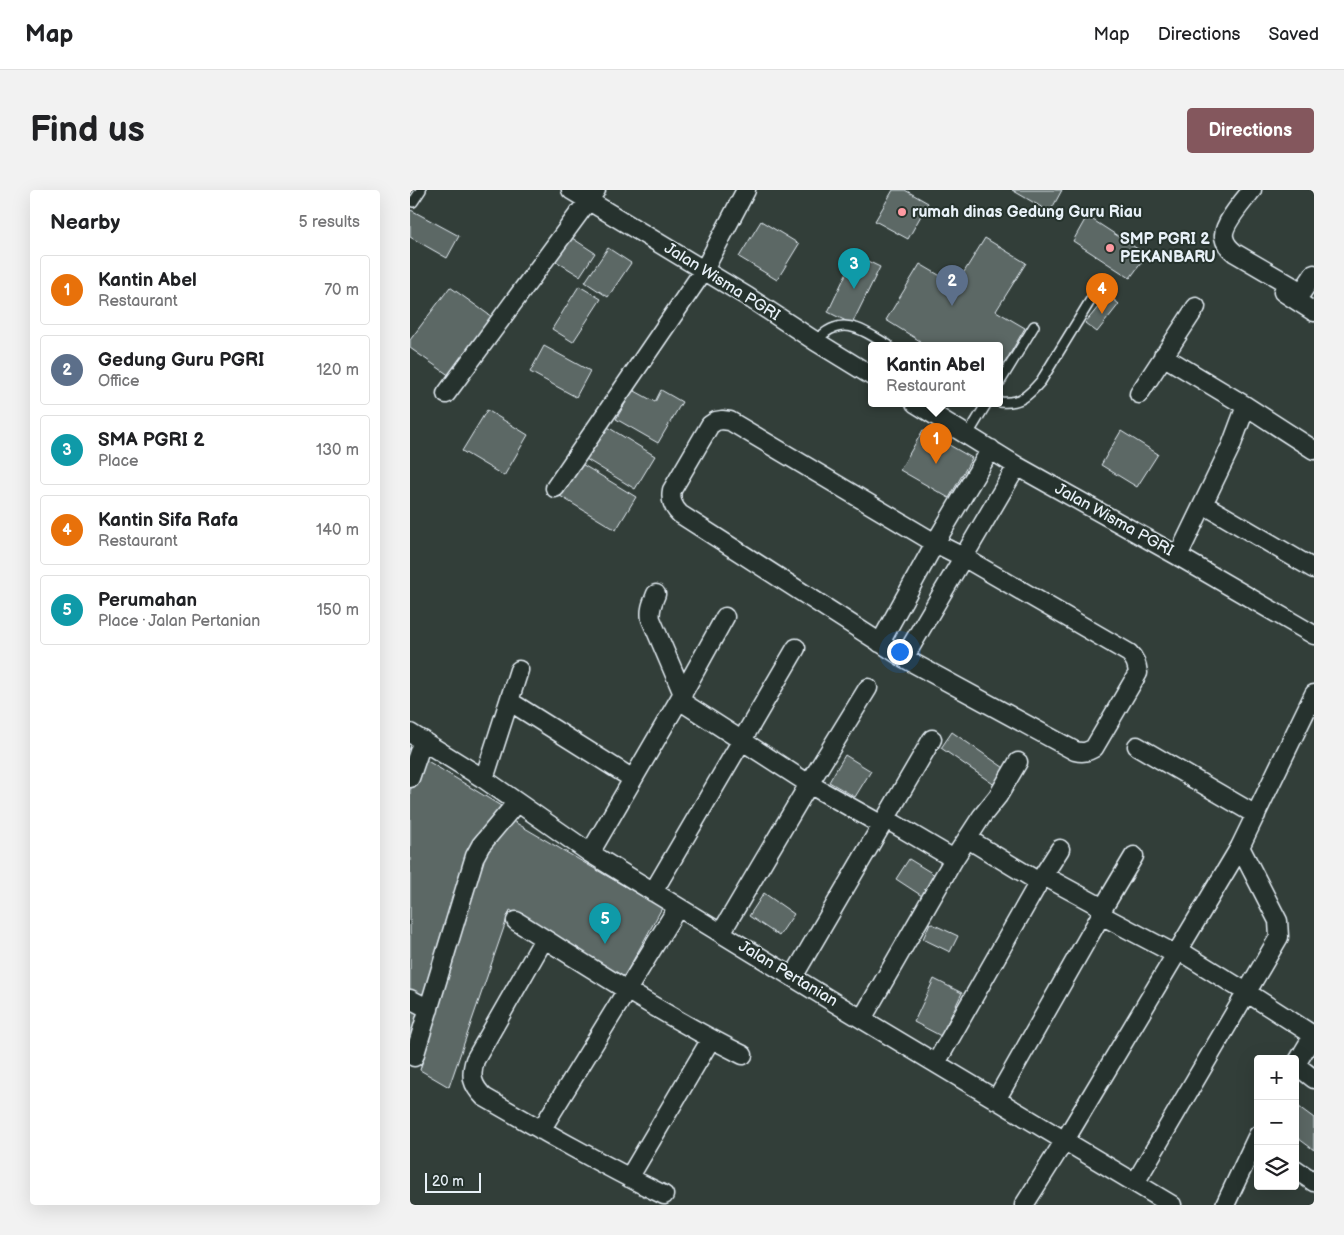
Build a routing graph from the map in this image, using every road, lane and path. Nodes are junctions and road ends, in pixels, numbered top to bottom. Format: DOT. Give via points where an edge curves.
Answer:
graph roads {
  1 [pos="421,190"];
  2 [pos="571,190"];
  3 [pos="746,190"];
  4 [pos="1252,190"];
  5 [pos="593,195"];
  6 [pos="413,202"];
  7 [pos="1234,260"];
  8 [pos="704,270"];
  9 [pos="1314,274"];
  10 [pos="1098,288"];
  11 [pos="1308,296"];
  12 [pos="1196,307"];
  13 [pos="1314,312"];
  14 [pos="1034,326"];
  15 [pos="815,341"];
  16 [pos="882,342"];
  17 [pos="1163,356"];
  18 [pos="868,374"];
  19 [pos="1003,377"];
  20 [pos="446,394"];
  21 [pos="1139,394"];
  22 [pos="1003,402"];
  23 [pos="1246,406"];
  24 [pos="921,407"];
  25 [pos="985,407"];
  26 [pos="967,436"];
  27 [pos="991,450"];
  28 [pos="1314,450"];
  29 [pos="1017,466"];
  30 [pos="555,488"];
  31 [pos="1203,504"];
  32 [pos="935,542"];
  33 [pos="1178,556"];
  34 [pos="964,557"];
  35 [pos="1314,569"];
  36 [pos="656,594"];
  37 [pos="725,617"];
  38 [pos="1314,635"];
  39 [pos="880,643"];
  40 [pos="796,648"];
  41 [pos="904,658"];
  42 [pos="519,670"];
  43 [pos="868,688"];
  44 [pos="1314,694"];
  45 [pos="681,697"];
  46 [pos="509,701"];
  47 [pos="416,736"];
  48 [pos="932,739"];
  49 [pos="742,740"];
  50 [pos="1137,746"];
  51 [pos="1018,762"];
  52 [pos="410,778"];
  53 [pos="484,779"];
  54 [pos="633,779"];
  55 [pos="809,784"];
  56 [pos="517,802"];
  57 [pos="1256,815"];
  58 [pos="884,822"];
  59 [pos="968,839"];
  60 [pos="1240,847"];
  61 [pos="1060,849"];
  62 [pos="590,853"];
  63 [pos="1134,856"];
  64 [pos="954,859"];
  65 [pos="1042,879"];
  66 [pos="653,892"];
  67 [pos="678,906"];
  68 [pos="1102,911"];
  69 [pos="516,921"];
  70 [pos="721,933"];
  71 [pos="544,939"];
  72 [pos="1176,952"];
  73 [pos="793,977"];
  74 [pos="627,990"];
  75 [pos="1246,992"];
  76 [pos="410,999"];
  77 [pos="429,1009"];
  78 [pos="862,1019"];
  79 [pos="1314,1035"];
  80 [pos="711,1039"];
  81 [pos="743,1055"];
  82 [pos="414,1057"];
  83 [pos="1299,1061"];
  84 [pos="936,1063"];
  85 [pos="1299,1068"];
  86 [pos="1314,1079"];
  87 [pos="996,1100"];
  88 [pos="541,1130"];
  89 [pos="1065,1140"];
  90 [pos="1254,1145"];
  91 [pos="1299,1172"];
  92 [pos="629,1178"];
  93 [pos="1314,1182"];
  94 [pos="1135,1183"];
  95 [pos="664,1195"];
  96 [pos="1024,1205"];
  97 [pos="1172,1205"];
  98 [pos="1224,1205"];
  1 -- 6 [label="lane"];
  2 -- 5 [label="street, Jalan Wisma PGRI"];
  3 -- 8 [label="street"];
  4 -- 11 [label="street" via="1225,227 1228,246"];
  5 -- 8 [label="street, Jalan Wisma PGRI"];
  5 -- 20 [label="street"];
  7 -- 13 [label="street"];
  8 -- 15 [label="street, Jalan Wisma PGRI"];
  8 -- 30 [label="street"];
  9 -- 11 [label="street"];
  10 -- 22 [label="lane" via="1041,381 1022,399"];
  12 -- 17 [label="street"];
  14 -- 19 [label="lane"];
  15 -- 16 [label="lane" via="831,329 843,326 856,328"];
  15 -- 18 [label="street, Jalan Wisma PGRI"];
  17 -- 21 [label="street"];
  17 -- 23 [label="street"];
  23 -- 28 [label="street"];
  23 -- 31 [label="street"];
  24 -- 26 [label="street, Jalan Wisma PGRI"];
  25 -- 26 [label="lane"];
  26 -- 27 [label="street, Jalan Wisma PGRI"];
  27 -- 29 [label="street, Jalan Wisma PGRI"];
  27 -- 32 [label="street"];
  29 -- 33 [label="street, Jalan Wisma PGRI"];
  29 -- 34 [label="street"];
  31 -- 33 [label="street"];
  31 -- 35 [label="street"];
  32 -- 34 [label="street"];
  32 -- 39 [label="street"];
  32 -- 39 [label="street" via="730,421 716,420 710,425 672,490 672,503 680,514"];
  33 -- 38 [label="street, Jalan Wisma PGRI"];
  34 -- 41 [label="street"];
  34 -- 41 [label="street" via="1134,658 1138,673 1094,748 1081,753 1074,751"];
  36 -- 45 [label="street" via="650,613"];
  37 -- 45 [label="street"];
  39 -- 41 [label="street"];
  40 -- 49 [label="street"];
  42 -- 46 [label="street"];
  43 -- 55 [label="street"];
  44 -- 57 [label="street"];
  45 -- 49 [label="street"];
  45 -- 54 [label="street"];
  46 -- 53 [label="street"];
  46 -- 54 [label="street"];
  47 -- 52 [label="street"];
  47 -- 53 [label="street, Jalan Pertanian"];
  48 -- 58 [label="street"];
  49 -- 55 [label="street"];
  49 -- 66 [label="street"];
  50 -- 57 [label="street"];
  51 -- 59 [label="street"];
  53 -- 56 [label="street, Jalan Pertanian"];
  54 -- 62 [label="street"];
  55 -- 58 [label="street"];
  55 -- 70 [label="street"];
  56 -- 62 [label="street, Jalan Pertanian"];
  56 -- 77 [label="street" via="475,856"];
  57 -- 60 [label="street"];
  58 -- 64 [label="street"];
  58 -- 73 [label="street"];
  59 -- 64 [label="street"];
  59 -- 65 [label="street"];
  60 -- 72 [label="street"];
  60 -- 75 [label="street" via="1278,921 1279,936"];
  61 -- 65 [label="street"];
  62 -- 66 [label="street, Jalan Pertanian"];
  63 -- 68 [label="street"];
  64 -- 78 [label="street"];
  65 -- 68 [label="street"];
  65 -- 84 [label="street"];
  66 -- 67 [label="street, Jalan Pertanian"];
  67 -- 70 [label="street, Jalan Pertanian"];
  67 -- 74 [label="street"];
  68 -- 72 [label="street"];
  68 -- 87 [label="street"];
  69 -- 71 [label="street"];
  70 -- 73 [label="street, Jalan Pertanian"];
  71 -- 74 [label="street"];
  71 -- 88 [label="street" via="475,1060 472,1071 473,1082 484,1097"];
  72 -- 75 [label="street"];
  72 -- 89 [label="street"];
  73 -- 78 [label="street, Jalan Pertanian"];
  74 -- 80 [label="street"];
  74 -- 88 [label="street"];
  75 -- 79 [label="street"];
  75 -- 94 [label="street"];
  76 -- 77 [label="street"];
  77 -- 82 [label="street"];
  78 -- 84 [label="street, Jalan Pertanian"];
  79 -- 83 [label="street"];
  80 -- 81 [label="street"];
  80 -- 92 [label="street"];
  84 -- 87 [label="street, Jalan Pertanian"];
  85 -- 86 [label="street"];
  87 -- 89 [label="street, Jalan Pertanian"];
  88 -- 92 [label="street"];
  89 -- 94 [label="street, Jalan Pertanian"];
  89 -- 96 [label="street"];
  90 -- 98 [label="street"];
  91 -- 93 [label="street"];
  92 -- 95 [label="street"];
  94 -- 97 [label="street, Jalan Pertanian"];
}
